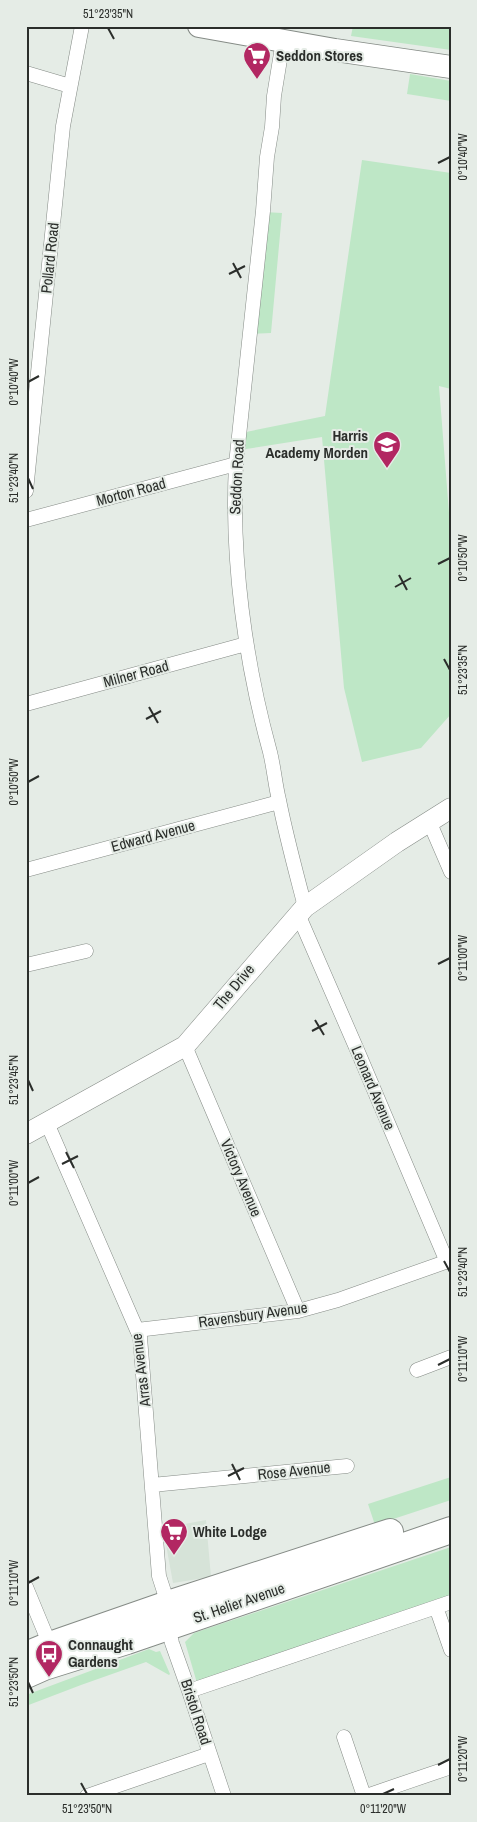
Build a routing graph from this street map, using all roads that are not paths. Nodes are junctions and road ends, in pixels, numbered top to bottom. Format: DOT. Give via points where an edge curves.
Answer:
graph roads {
  1 [pos="82,26"];
  2 [pos="199,26"];
  3 [pos="284,41"];
  4 [pos="451,67"];
  5 [pos="26,73"];
  6 [pos="70,86"];
  7 [pos="236,464"];
  8 [pos="26,491"];
  9 [pos="26,520"];
  10 [pos="246,644"];
  11 [pos="26,704"];
  12 [pos="279,802"];
  13 [pos="451,808"];
  14 [pos="429,821"];
  15 [pos="26,870"];
  16 [pos="451,872"];
  17 [pos="301,910"];
  18 [pos="86,951"];
  19 [pos="26,965"];
  20 [pos="185,1046"];
  21 [pos="46,1123"];
  22 [pos="26,1134"];
  23 [pos="449,1261"];
  24 [pos="298,1311"];
  25 [pos="137,1330"];
  26 [pos="451,1357"];
  27 [pos="416,1370"];
  28 [pos="347,1466"];
  29 [pos="152,1485"];
  30 [pos="451,1512"];
  31 [pos="451,1530"];
  32 [pos="26,1587"];
  33 [pos="451,1602"];
  34 [pos="436,1607"];
  35 [pos="168,1616"];
  36 [pos="50,1645"];
  37 [pos="451,1650"];
  38 [pos="26,1656"];
  39 [pos="26,1675"];
  40 [pos="190,1691"];
  41 [pos="344,1737"];
  42 [pos="210,1754"];
  43 [pos="451,1767"];
  44 [pos="105,1793"];
  45 [pos="87,1796"];
  46 [pos="224,1796"];
  47 [pos="365,1796"];
  1 -- 6 [label="street, Pollard Road"];
  2 -- 3 [label="main road"];
  3 -- 4 [label="main road"];
  3 -- 7 [label="street, Seddon Road" via="267,157"];
  5 -- 6 [label="street"];
  6 -- 8 [label="street, Pollard Road" via="63,126"];
  7 -- 9 [label="street, Morton Road"];
  7 -- 10 [label="street, Seddon Road" via="235,548"];
  10 -- 11 [label="street, Milner Road"];
  10 -- 12 [label="street, Seddon Road"];
  12 -- 15 [label="street, Edward Avenue"];
  12 -- 17 [label="street, Seddon Road"];
  13 -- 14 [label="street, The Drive"];
  14 -- 16 [label="street"];
  14 -- 17 [label="street, The Drive"];
  17 -- 20 [label="street, The Drive"];
  17 -- 23 [label="street, Leonard Avenue"];
  18 -- 19 [label="street"];
  20 -- 21 [label="street, The Drive"];
  20 -- 24 [label="street, Victory Avenue"];
  21 -- 22 [label="street, The Drive"];
  21 -- 25 [label="street, Arras Avenue"];
  23 -- 24 [label="street, Ravensbury Avenue"];
  24 -- 25 [label="street, Ravensbury Avenue"];
  25 -- 29 [label="street, Arras Avenue"];
  26 -- 27 [label="street"];
  28 -- 29 [label="street, Rose Avenue"];
  29 -- 35 [label="street, Arras Avenue" via="159,1576"];
  30 -- 35 [label="highway, St. Helier Avenue"];
  31 -- 35 [label="highway, St. Helier Avenue"];
  32 -- 36 [label="street"];
  33 -- 34 [label="street"];
  34 -- 37 [label="street"];
  34 -- 40 [label="street"];
  35 -- 36 [label="highway, St. Helier Avenue"];
  35 -- 39 [label="highway, St. Helier Avenue"];
  35 -- 40 [label="street, Bristol Road" via="172,1643"];
  36 -- 38 [label="highway, St. Helier Avenue"];
  40 -- 42 [label="street, Bristol Road"];
  41 -- 47 [label="street"];
  42 -- 44 [label="street"];
  42 -- 46 [label="street, Bristol Road"];
  43 -- 47 [label="street"];
  44 -- 45 [label="street"];
}
